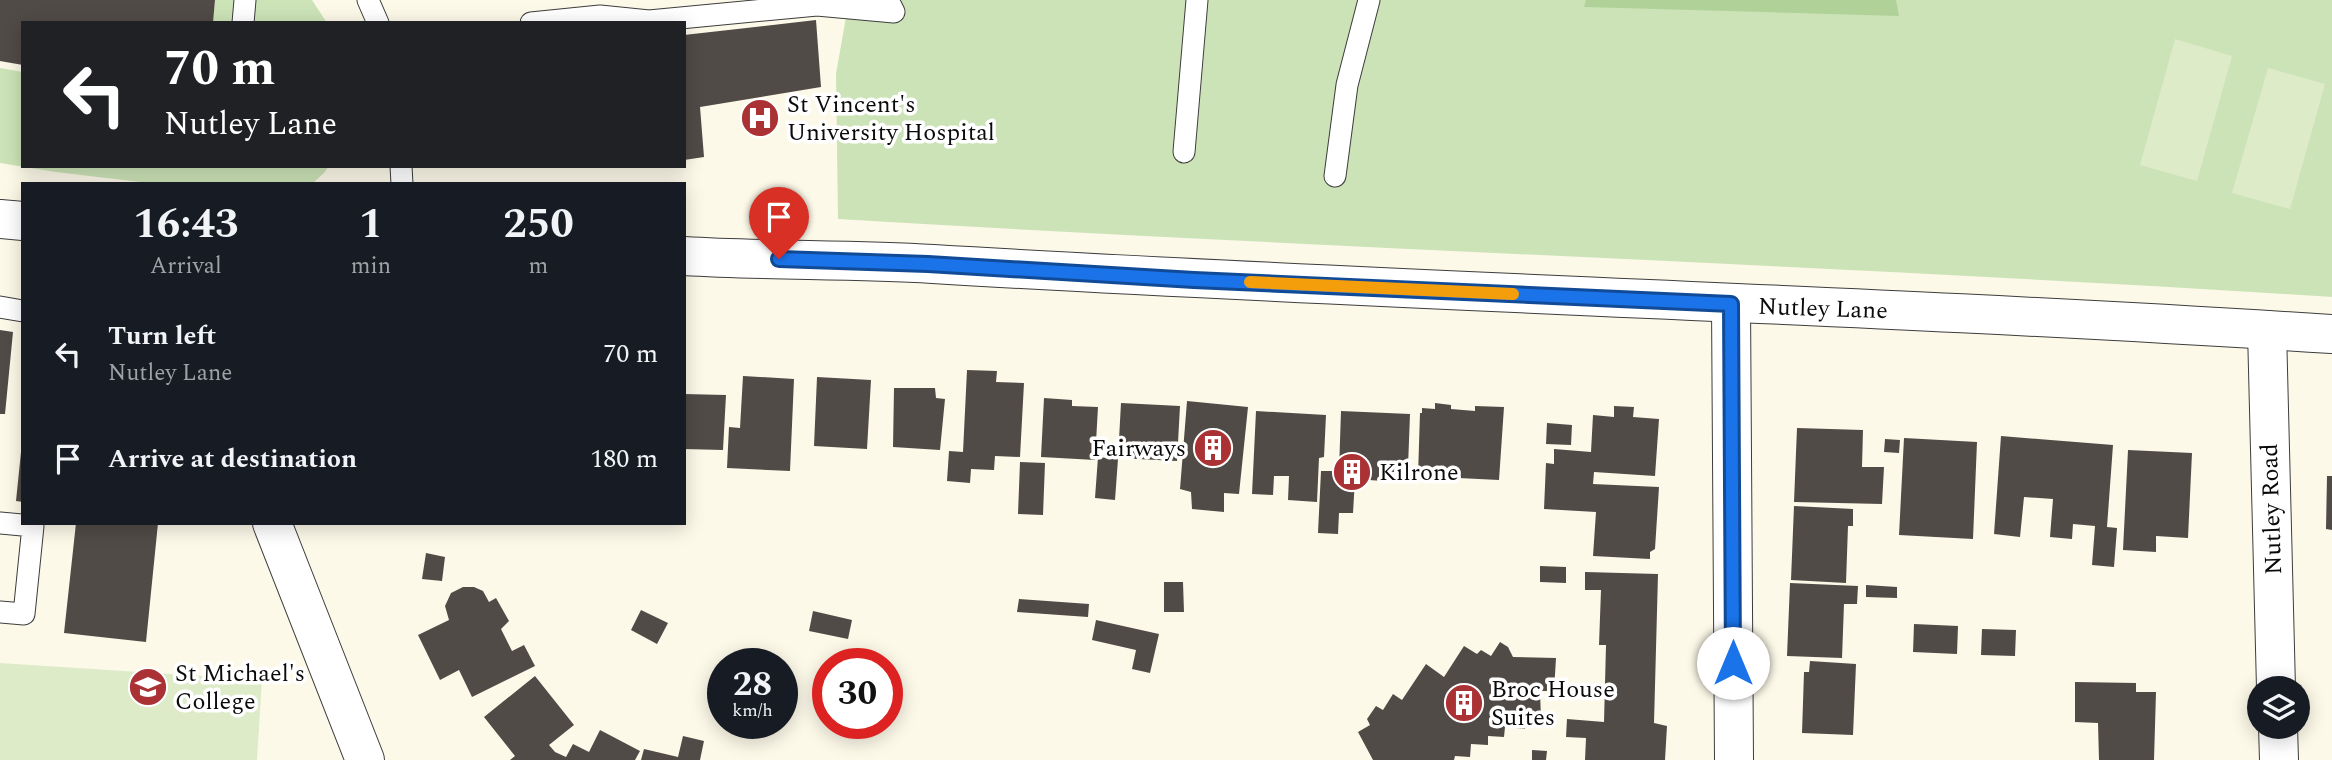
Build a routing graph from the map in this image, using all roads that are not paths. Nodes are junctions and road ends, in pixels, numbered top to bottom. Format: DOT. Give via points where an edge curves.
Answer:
graph roads {
  1 [pos="245,0"];
  2 [pos="368,0"];
  3 [pos="888,0"];
  4 [pos="1197,0"];
  5 [pos="1369,0"];
  6 [pos="605,8"];
  7 [pos="243,21"];
  8 [pos="377,21"];
  9 [pos="541,21"];
  10 [pos="1184,152"];
  11 [pos="1335,176"];
  12 [pos="0,219"];
  13 [pos="21,221"];
  14 [pos="686,256"];
  15 [pos="1731,304"];
  16 [pos="0,307"];
  17 [pos="21,311"];
  18 [pos="2267,330"];
  19 [pos="2332,334"];
  20 [pos="0,523"];
  21 [pos="21,525"];
  22 [pos="22,525"];
  23 [pos="273,525"];
  24 [pos="0,612"];
  25 [pos="2276,676"];
  26 [pos="2278,739"];
  27 [pos="365,760"];
  28 [pos="1734,760"];
  29 [pos="2279,760"];
  1 -- 7 [label="lane"];
  2 -- 8 [label="lane"];
  3 -- 6 [label="lane" via="894,12 817,5 649,21"];
  4 -- 10 [label="lane"];
  5 -- 11 [label="lane" via="1347,85"];
  6 -- 9 [label="lane"];
  12 -- 13 [label="street"];
  14 -- 15 [label="street, Nutley Lane"];
  15 -- 18 [label="street, Nutley Lane"];
  15 -- 28 [label="street"];
  16 -- 17 [label="lane"];
  18 -- 19 [label="street, Nutley Lane"];
  18 -- 25 [label="street, Nutley Road"];
  20 -- 21 [label="lane"];
  22 -- 24 [label="lane" via="33,526 23,614"];
  23 -- 27 [label="street"];
  26 -- 29 [label="street"];
}
